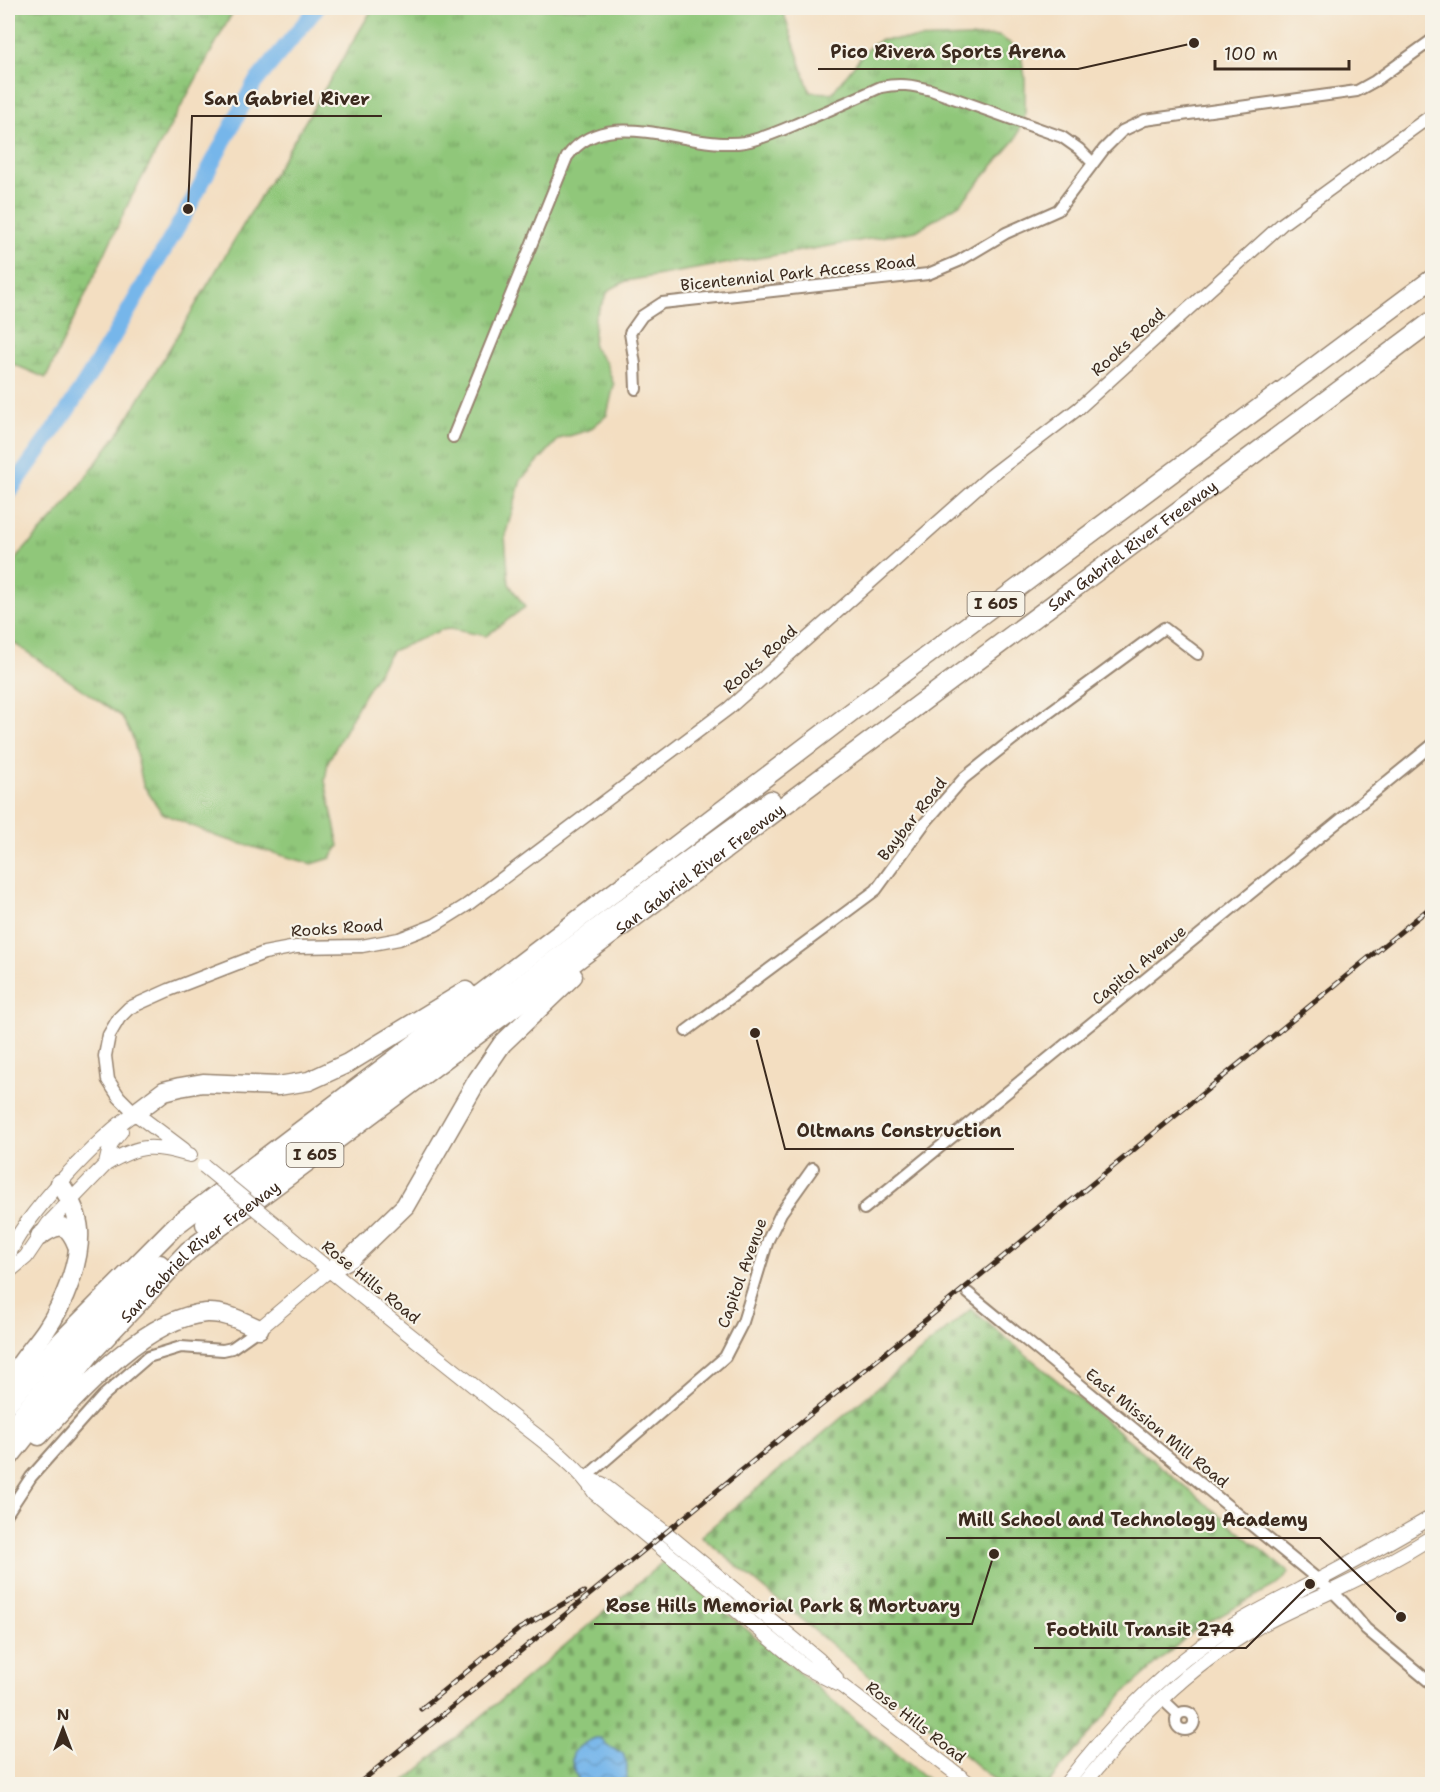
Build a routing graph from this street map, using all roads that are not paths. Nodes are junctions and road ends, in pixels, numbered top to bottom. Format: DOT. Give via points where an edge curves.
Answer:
graph roads {
  1 [pos="1432,40"];
  2 [pos="1432,115"];
  3 [pos="1093,164"];
  4 [pos="1432,279"];
  5 [pos="1432,293"];
  6 [pos="1432,309"];
  7 [pos="1432,321"];
  8 [pos="636,389"];
  9 [pos="453,438"];
  10 [pos="1198,654"];
  11 [pos="1432,745"];
  12 [pos="664,895"];
  13 [pos="562,932"];
  14 [pos="436,1026"];
  15 [pos="686,1030"];
  16 [pos="135,1113"];
  17 [pos="190,1155"];
  18 [pos="106,1164"];
  19 [pos="813,1168"];
  20 [pos="60,1183"];
  21 [pos="70,1200"];
  22 [pos="864,1209"];
  23 [pos="40,1236"];
  24 [pos="77,1245"];
  25 [pos="328,1270"];
  26 [pos="8,1273"];
  27 [pos="968,1293"];
  28 [pos="259,1329"];
  29 [pos="59,1343"];
  30 [pos="8,1388"];
  31 [pos="8,1403"];
  32 [pos="8,1422"];
  33 [pos="8,1431"];
  34 [pos="8,1459"];
  35 [pos="8,1471"];
  36 [pos="585,1478"];
  37 [pos="8,1512"];
  38 [pos="1432,1517"];
  39 [pos="1432,1537"];
  40 [pos="1318,1580"];
  41 [pos="1332,1591"];
  42 [pos="1432,1684"];
  43 [pos="1150,1688"];
  44 [pos="1161,1698"];
  45 [pos="1175,1712"];
  46 [pos="1105,1758"];
  47 [pos="970,1785"];
  48 [pos="1066,1785"];
  49 [pos="1084,1785"];
  1 -- 3 [label="street, Bicentennial Park Access Road" via="1357,91 1145,120 1122,131"];
  2 -- 16 [label="street, Rooks Road" via="1282,224 1079,408 989,477 729,708 467,905 435,925 399,939 362,946 296,947 264,953 129,1008 109,1035 105,1056 108,1080"];
  3 -- 8 [label="street, Bicentennial Park Access Road" via="1058,210 1006,232 959,261 928,274 662,303 642,316 630,333"];
  3 -- 9 [label="street" via="1062,137 931,90 898,84 881,87 768,136 743,142 694,141 629,130 610,130 587,138 575,145 567,157"];
  4 -- 13 [label="highway, San Gabriel River Freeway / I 605"];
  5 -- 14 [label="highway" via="859,719 462,1021"];
  6 -- 33 [label="highway" via="258,1180 200,1227 87,1335"];
  7 -- 12 [label="highway, San Gabriel River Freeway / I 605"];
  10 -- 15 [label="street, Baybar Road" via="1164,628 1012,739 964,778 924,824 876,890"];
  11 -- 22 [label="street, Capitol Avenue"];
  12 -- 25 [label="highway" via="502,1044 405,1206 351,1258"];
  12 -- 34 [label="highway, San Gabriel River Freeway / I 605" via="188,1251 93,1351"];
  13 -- 14 [label="highway, San Gabriel River Freeway / I 605"];
  13 -- 16 [label="highway" via="348,1063 309,1081 278,1086 203,1083 180,1087 164,1091"];
  14 -- 29 [label="highway, San Gabriel River Freeway / I 605" via="175,1226"];
  16 -- 17 [label="main road, Rose Hills Road"];
  16 -- 18 [label="main road" via="111,1143"];
  16 -- 20 [label="main road" via="104,1137"];
  17 -- 18 [label="main road" via="148,1146 130,1150"];
  17 -- 25 [label="main road, Rose Hills Road, bridge"];
  18 -- 21 [label="main road"];
  19 -- 36 [label="street, Capitol Avenue" via="780,1213 743,1322 725,1357"];
  20 -- 21 [label="highway"];
  20 -- 26 [label="main road" via="24,1227 9,1255"];
  21 -- 23 [label="main road"];
  21 -- 24 [label="highway" via="79,1230"];
  23 -- 24 [label="highway" via="57,1226 65,1227"];
  23 -- 26 [label="main road" via="26,1257"];
  24 -- 30 [label="highway" via="67,1291"];
  25 -- 28 [label="main road"];
  25 -- 36 [label="main road, Rose Hills Road"];
  27 -- 40 [label="street, East Mission Mill Road"];
  28 -- 35 [label="highway" via="222,1314 205,1313 154,1332 118,1356"];
  28 -- 37 [label="street" via="232,1348 181,1347 148,1357 103,1396 31,1477"];
  29 -- 31 [label="highway, San Gabriel River Freeway / I 605"];
  29 -- 32 [label="highway" via="55,1364"];
  36 -- 47 [label="main road, Rose Hills Road" via="595,1493 805,1666 842,1686"];
  38 -- 40 [label="main road"];
  39 -- 41 [label="main road"];
  40 -- 41 [label="street, East Mission Mill Road"];
  40 -- 43 [label="main road" via="1245,1618"];
  41 -- 42 [label="street, East Mission Mill Road" via="1366,1629"];
  41 -- 44 [label="main road" via="1252,1630"];
  43 -- 46 [label="main road" via="1146,1698 1106,1742"];
  43 -- 48 [label="main road"];
  44 -- 45 [label="street"];
  44 -- 46 [label="main road"];
  46 -- 49 [label="main road"];
}
